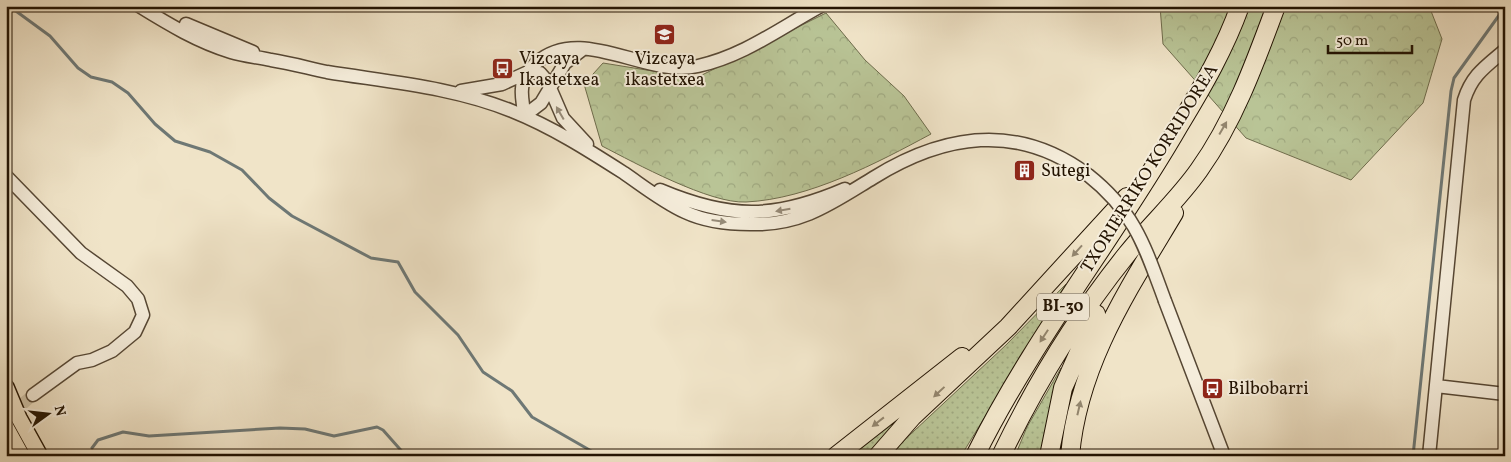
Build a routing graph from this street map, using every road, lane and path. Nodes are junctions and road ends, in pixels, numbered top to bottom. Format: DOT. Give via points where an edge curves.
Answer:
graph roads {
  1 [pos="139,6"];
  2 [pos="150,6"];
  3 [pos="821,6"];
  4 [pos="1240,6"];
  5 [pos="1276,6"];
  6 [pos="583,49"];
  7 [pos="1505,50"];
  8 [pos="270,59"];
  9 [pos="528,72"];
  10 [pos="551,89"];
  11 [pos="452,92"];
  12 [pos="524,116"];
  13 [pos="601,159"];
  14 [pos="1158,164"];
  15 [pos="1199,170"];
  16 [pos="6,176"];
  17 [pos="1165,212"];
  18 [pos="1039,293"];
  19 [pos="1436,386"];
  20 [pos="6,387"];
  21 [pos="34,394"];
  22 [pos="1505,394"];
  23 [pos="6,427"];
  24 [pos="22,456"];
  25 [pos="40,456"];
  26 [pos="836,456"];
  27 [pos="878,456"];
  28 [pos="976,456"];
  29 [pos="1001,456"];
  30 [pos="1049,456"];
  31 [pos="1070,456"];
  32 [pos="1224,456"];
  33 [pos="1429,456"];
  1 -- 8 [label="street" via="215,47"];
  2 -- 8 [label="street"];
  3 -- 6 [label="street" via="744,50 697,66 678,68"];
  4 -- 14 [label="highway, TXORIERRIKO KORRIDOREA / BI-30" via="1216,62"];
  15 -- 5 [label="highway, TXORIERRIKO KORRIDOREA, one-way" via="1243,94"];
  6 -- 9 [label="street" via="568,48 550,53"];
  6 -- 10 [label="street" via="565,63"];
  7 -- 19 [label="street" via="1476,74 1464,100"];
  8 -- 11 [label="street"];
  9 -- 10 [label="street" via="544,76"];
  9 -- 11 [label="street" via="502,84"];
  9 -- 12 [label="street" via="522,89"];
  10 -- 12 [label="street" via="542,103"];
  13 -- 10 [label="street, one-way" via="563,118"];
  11 -- 12 [label="street"];
  12 -- 13 [label="street"];
  13 -- 32 [label="street, bridge" via="627,175 689,202 742,213 795,208 871,179 927,150 957,142 1001,140 1035,146 1064,159 1117,201 1138,231"];
  14 -- 18 [label="highway, one-way"];
  14 -- 28 [label="highway, TXORIERRIKO KORRIDOREA / BI-30, one-way" via="1024,367"];
  15 -- 17 [label="highway, TXORIERRIKO KORRIDOREA"];
  31 -- 15 [label="highway, one-way" via="1078,410 1092,361 1119,306"];
  16 -- 21 [label="street" via="81,253 128,286 138,299 143,315 135,332 112,351 77,363"];
  17 -- 29 [label="highway, TXORIERRIKO KORRIDOREA / BI-30" via="1128,253 1067,339"];
  17 -- 30 [label="highway" via="1090,325 1062,388"];
  18 -- 26 [label="highway, one-way"];
  18 -- 27 [label="highway, one-way" via="902,428"];
  19 -- 22 [label="street"];
  19 -- 33 [label="street"];
  20 -- 25 [label="main road"];
  23 -- 24 [label="main road"];
}
